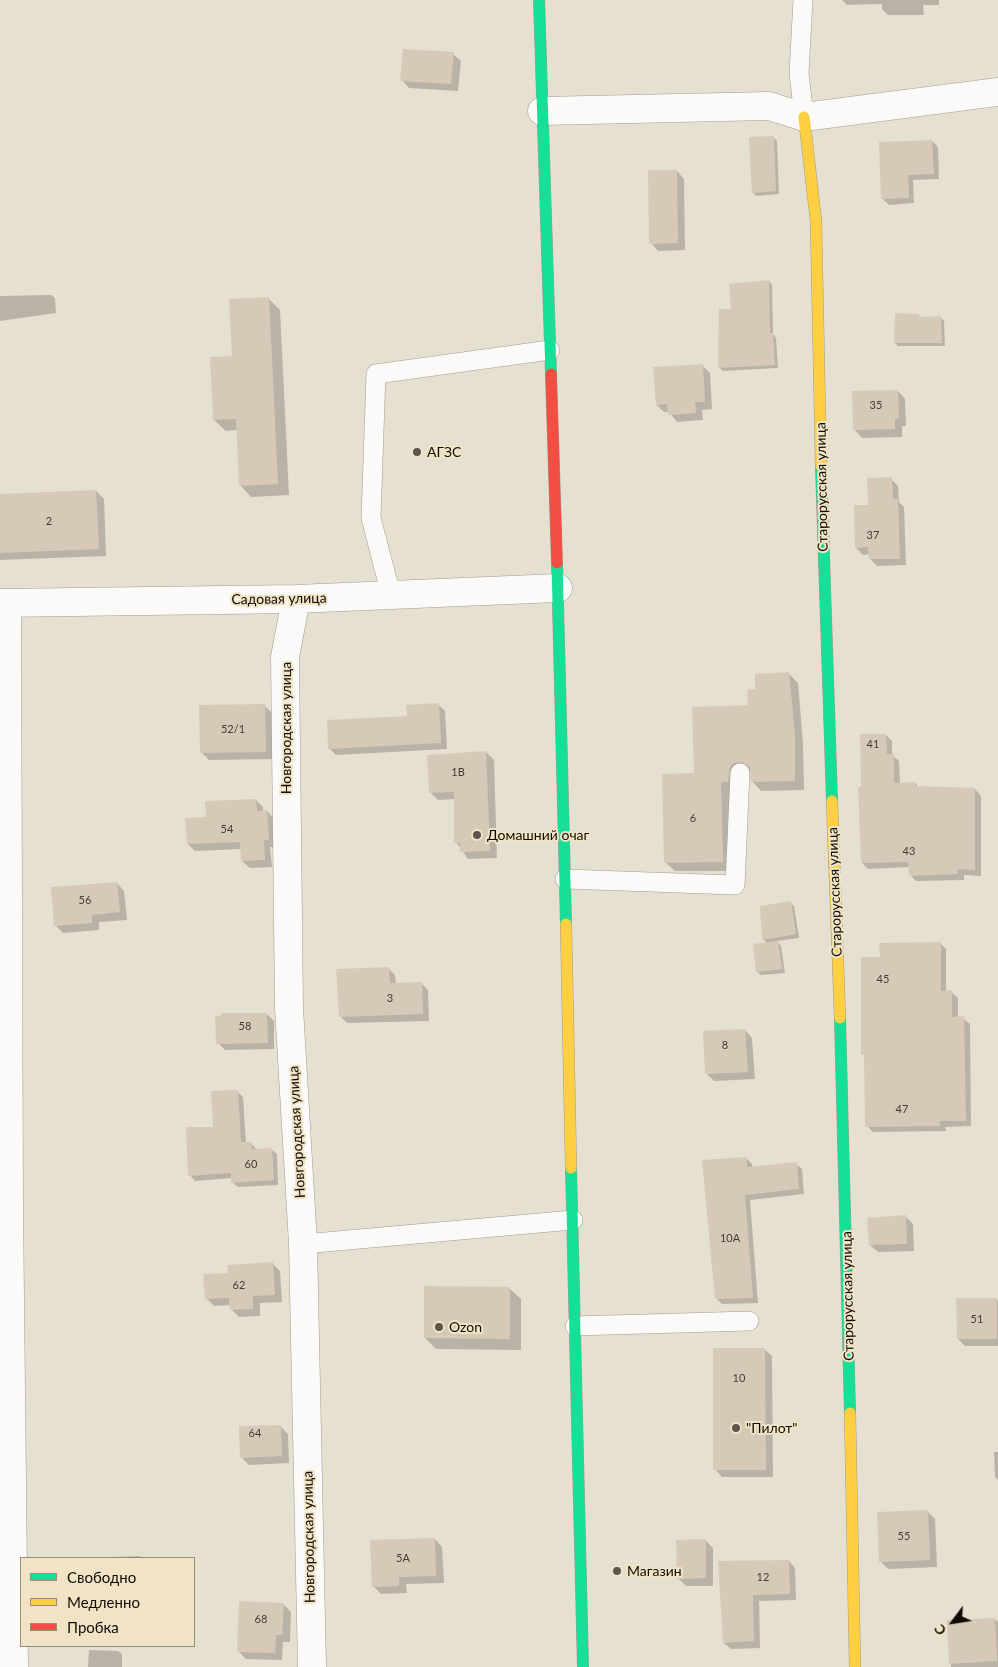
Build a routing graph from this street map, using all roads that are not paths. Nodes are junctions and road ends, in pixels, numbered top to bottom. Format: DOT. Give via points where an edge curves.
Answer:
graph roads {
  1 [pos="539,0"];
  2 [pos="803,0"];
  3 [pos="998,92"];
  4 [pos="542,111"];
  5 [pos="804,117"];
  6 [pos="550,350"];
  7 [pos="558,588"];
  8 [pos="391,595"];
  9 [pos="296,599"];
  10 [pos="3,603"];
  11 [pos="740,773"];
  12 [pos="564,879"];
  13 [pos="4,1205"];
  14 [pos="573,1220"];
  15 [pos="303,1244"];
  16 [pos="748,1321"];
  17 [pos="575,1326"];
  18 [pos="14,1667"];
  19 [pos="312,1667"];
  20 [pos="583,1667"];
  21 [pos="855,1667"];
  1 -- 4 [label="main road"];
  2 -- 5 [label="lane" via="799,73"];
  3 -- 5 [label="street"];
  4 -- 5 [label="street" via="769,106"];
  4 -- 6 [label="main road"];
  5 -- 21 [label="main road, Старорусская улица" via="816,221 824,591 845,1138"];
  6 -- 7 [label="main road"];
  6 -- 8 [label="lane" via="376,374 370,518"];
  7 -- 8 [label="street, Садовая улица"];
  7 -- 12 [label="main road"];
  8 -- 9 [label="street, Садовая улица"];
  9 -- 10 [label="street, Садовая улица"];
  9 -- 15 [label="street, Новгородская улица" via="285,656 289,998"];
  10 -- 13 [label="street"];
  11 -- 12 [label="lane" via="735,885"];
  12 -- 14 [label="main road"];
  13 -- 18 [label="street"];
  14 -- 15 [label="lane"];
  14 -- 17 [label="main road"];
  15 -- 19 [label="street, Новгородская улица"];
  16 -- 17 [label="lane"];
  17 -- 20 [label="main road"];
}
